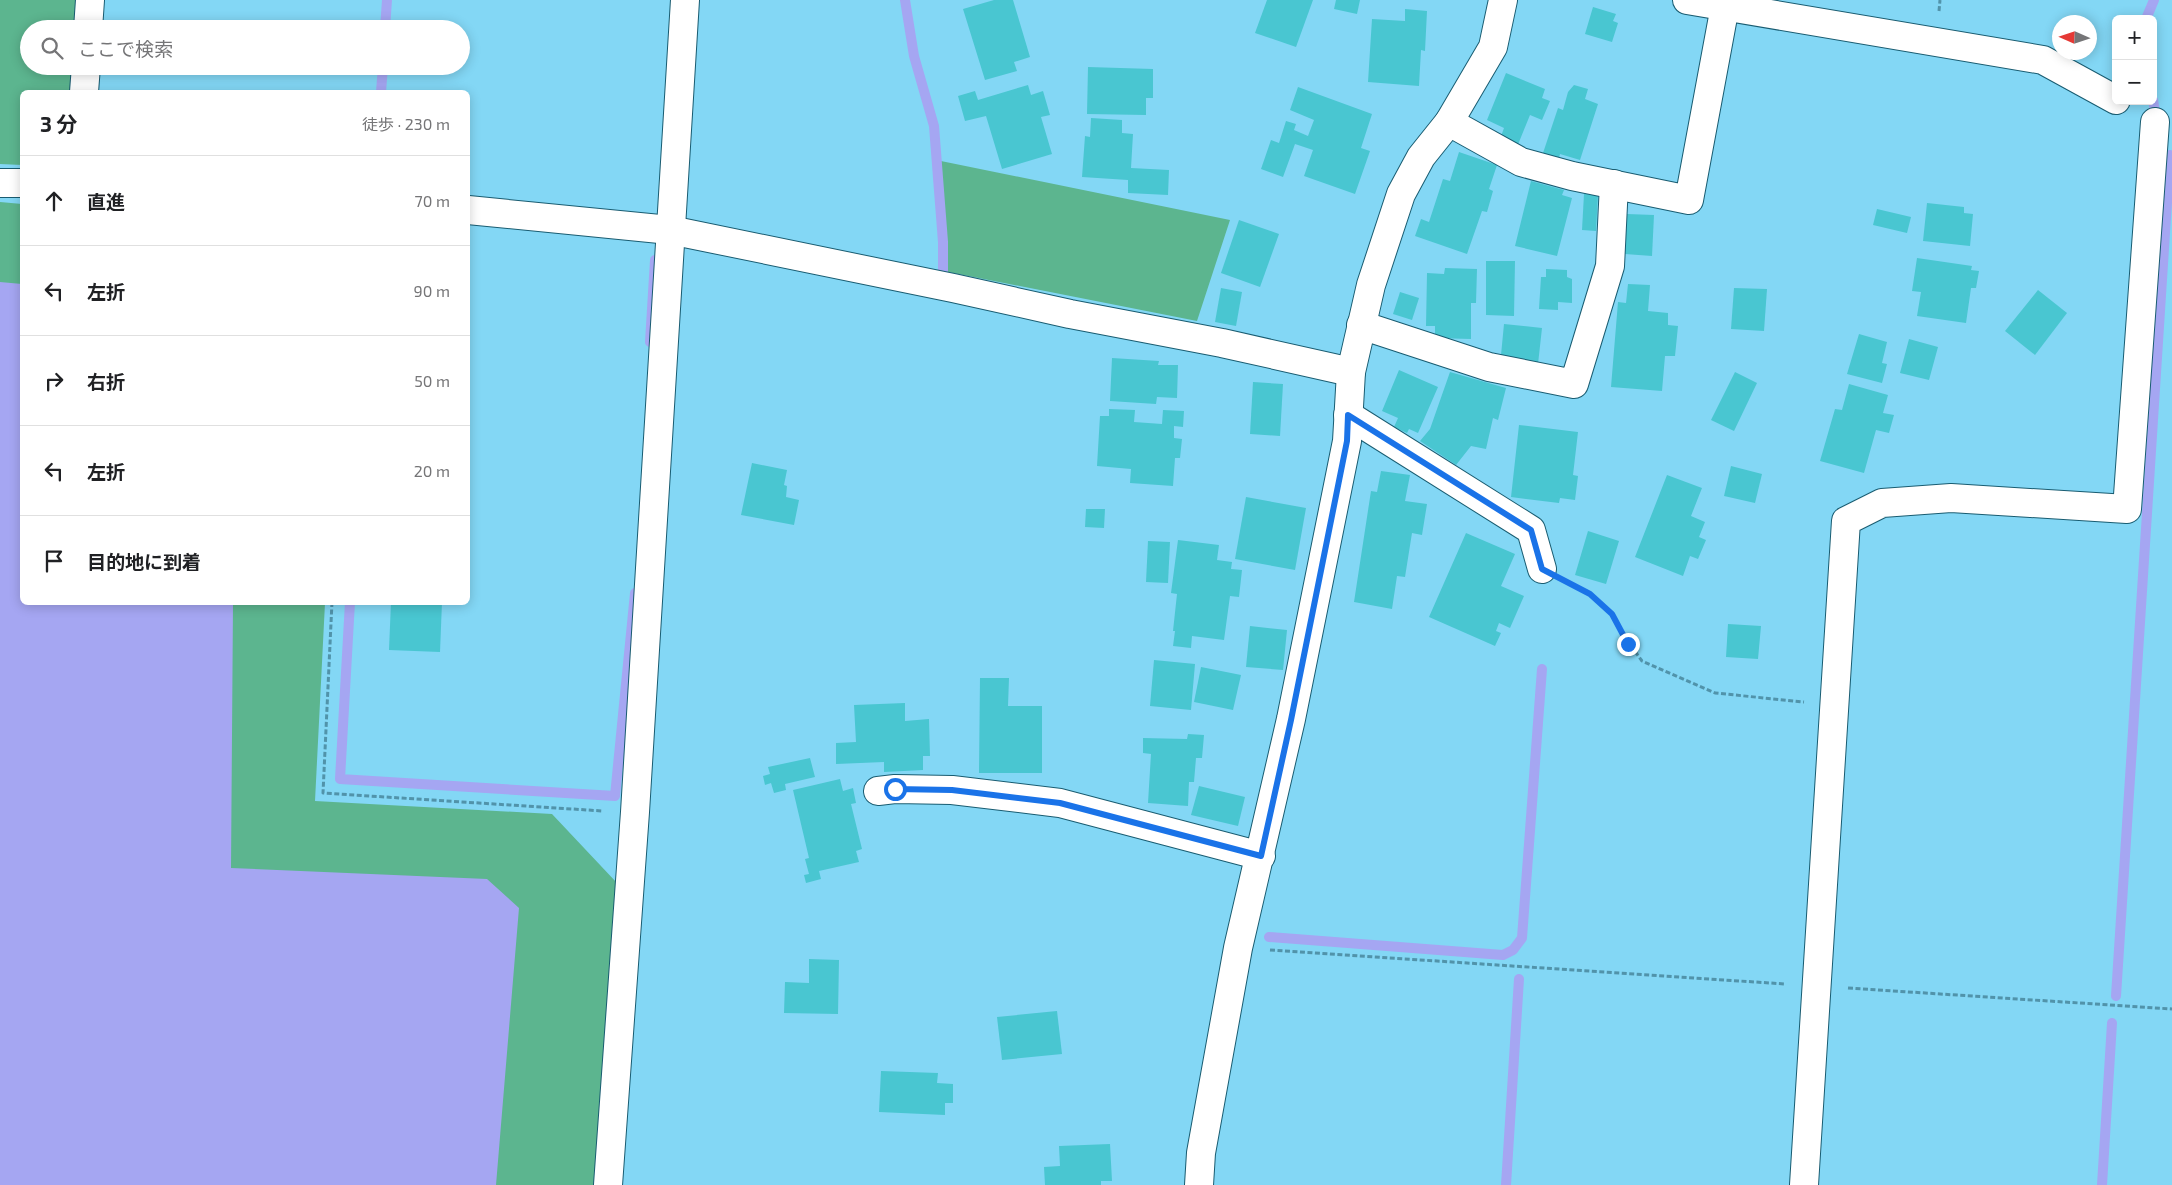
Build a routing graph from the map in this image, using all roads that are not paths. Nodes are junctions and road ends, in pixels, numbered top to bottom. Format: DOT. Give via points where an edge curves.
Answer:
graph roads {
  1 [pos="90,0"];
  2 [pos="685,0"];
  3 [pos="1504,0"];
  4 [pos="1687,0"];
  5 [pos="1725,6"];
  6 [pos="89,20"];
  7 [pos="85,75"];
  8 [pos="84,90"];
  9 [pos="2112,98"];
  10 [pos="2125,105"];
  11 [pos="1449,122"];
  12 [pos="2164,126"];
  13 [pos="0,183"];
  14 [pos="20,183"];
  15 [pos="1614,184"];
  16 [pos="470,210"];
  17 [pos="670,230"];
  18 [pos="1361,326"];
  19 [pos="1351,372"];
  20 [pos="1348,415"];
  21 [pos="1542,569"];
  22 [pos="878,791"];
  23 [pos="1261,856"];
  24 [pos="608,1185"];
  25 [pos="1199,1185"];
  26 [pos="1804,1185"];
  1 -- 6 [label="street"];
  2 -- 17 [label="street"];
  3 -- 11 [label="street" via="1493,47"];
  4 -- 5 [label="street"];
  5 -- 9 [label="street" via="2043,60"];
  5 -- 15 [label="street" via="1689,200"];
  7 -- 8 [label="street"];
  10 -- 12 [label="street"];
  11 -- 15 [label="street" via="1521,162"];
  11 -- 18 [label="street" via="1421,157 1401,194 1379,257"];
  12 -- 26 [label="street" via="2127,509 1951,498 1882,503 1846,521"];
  13 -- 14 [label="street"];
  15 -- 18 [label="street" via="1610,266 1574,384 1489,367"];
  16 -- 17 [label="street"];
  17 -- 19 [label="street"];
  17 -- 24 [label="street" via="635,812"];
  18 -- 19 [label="street"];
  19 -- 20 [label="street"];
  20 -- 21 [label="street" via="1531,530"];
  20 -- 23 [label="street" via="1347,441"];
  22 -- 23 [label="street" via="952,790 1060,803"];
  23 -- 25 [label="street" via="1238,948 1201,1153"];
}
